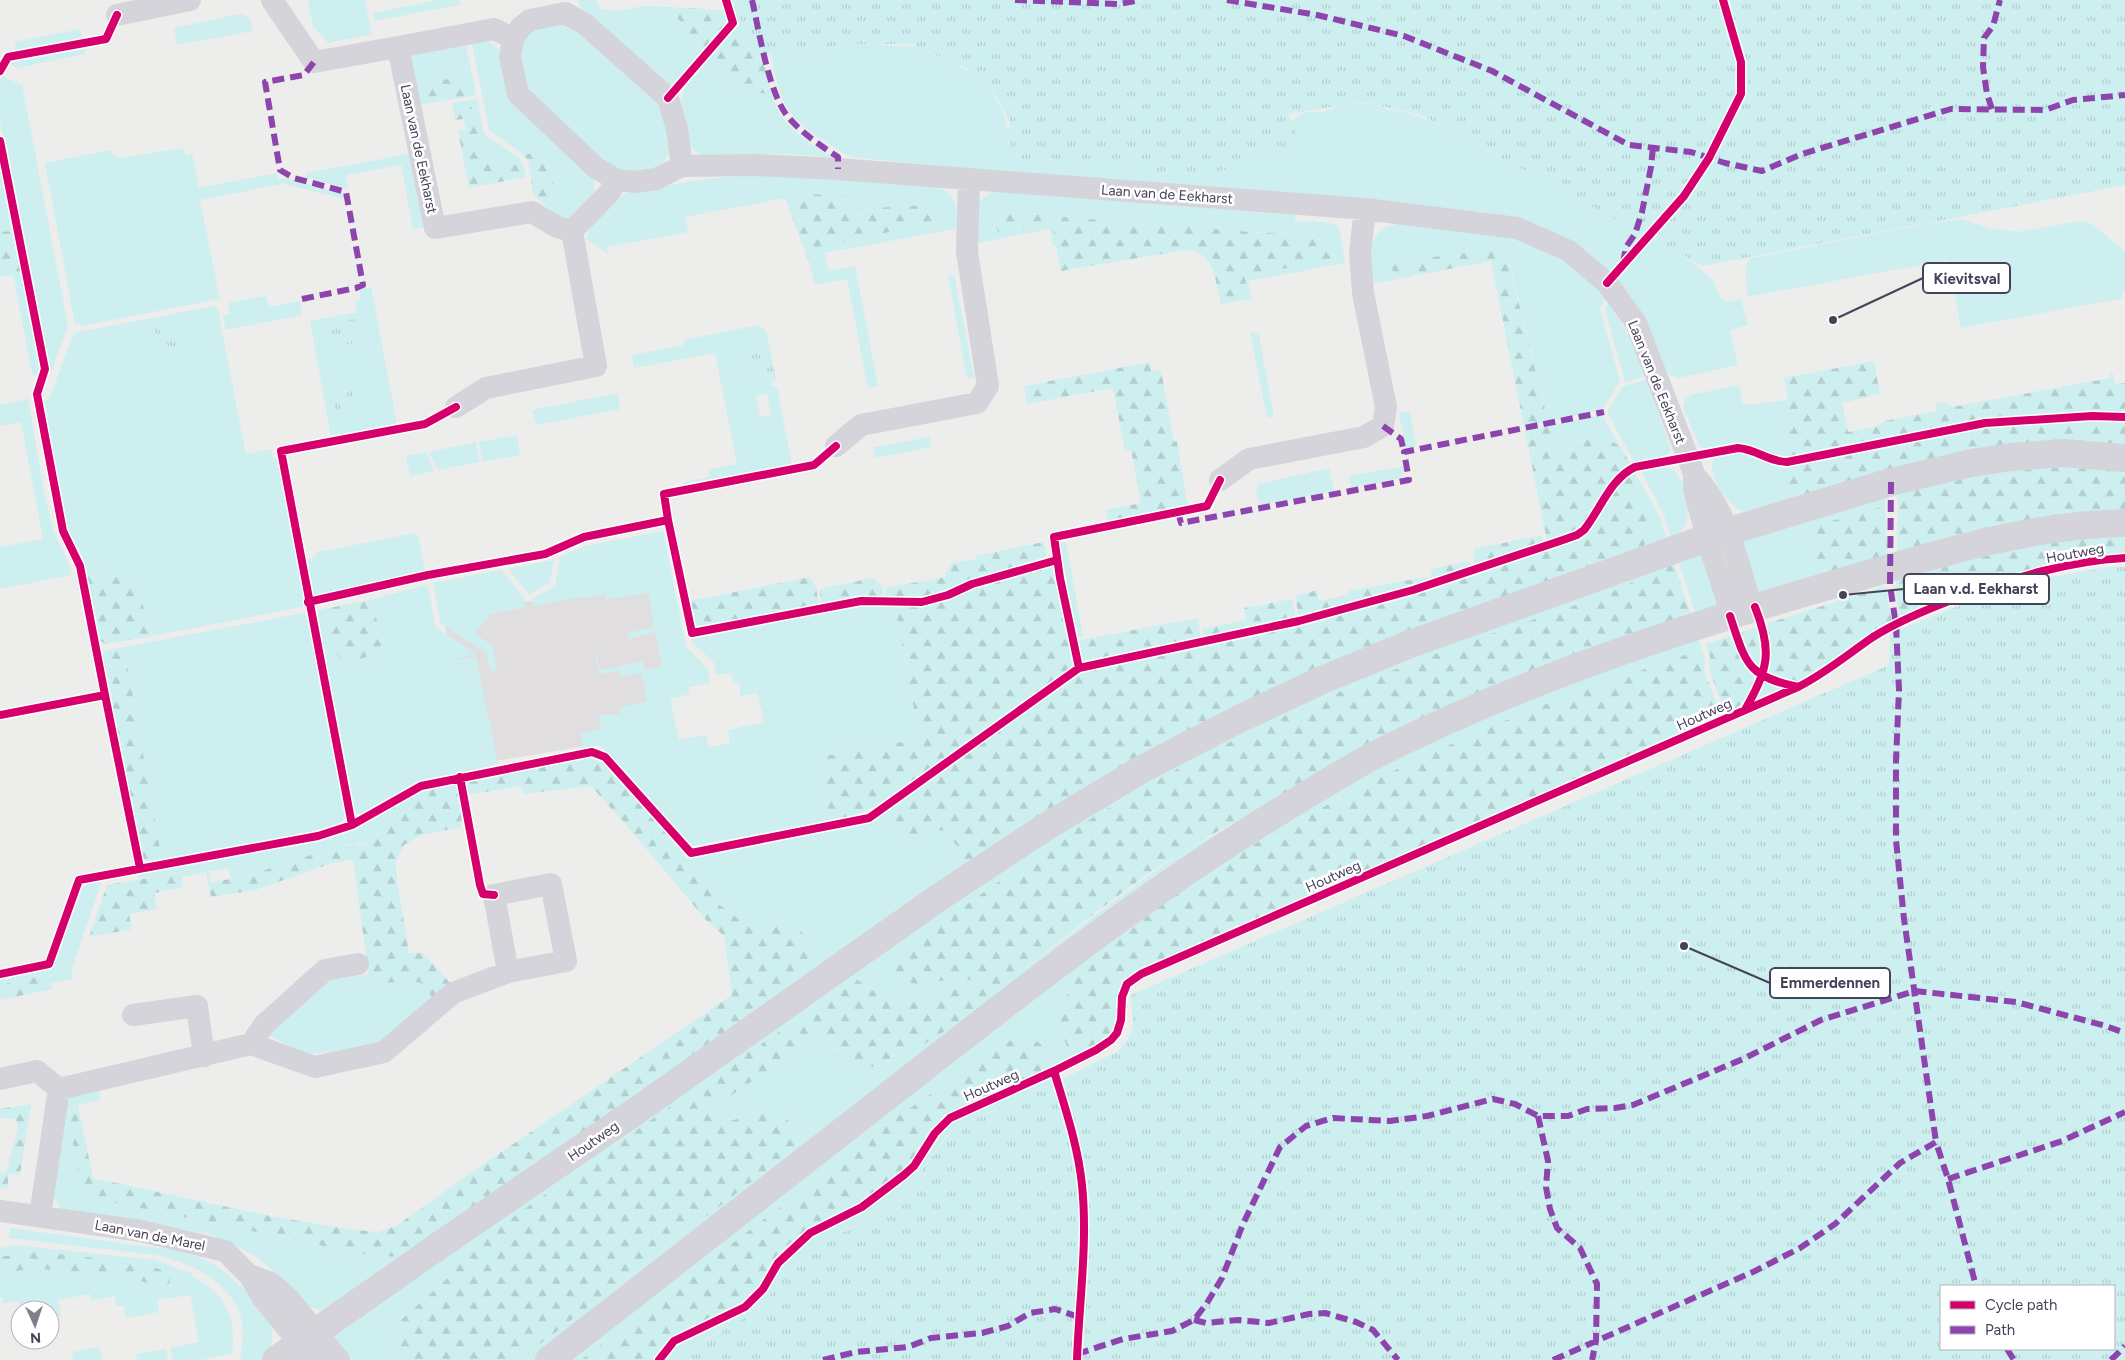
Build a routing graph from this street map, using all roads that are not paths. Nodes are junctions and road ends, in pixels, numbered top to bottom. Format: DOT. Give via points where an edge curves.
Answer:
graph roads {
  1 [pos="190,0"];
  2 [pos="272,0"];
  3 [pos="566,7"];
  4 [pos="117,15"];
  5 [pos="514,38"];
  6 [pos="398,47"];
  7 [pos="682,166"];
  8 [pos="969,179"];
  9 [pos="617,180"];
  10 [pos="1365,209"];
  11 [pos="572,231"];
  12 [pos="456,407"];
  13 [pos="836,446"];
  14 [pos="2125,458"];
  15 [pos="1220,480"];
  16 [pos="2125,523"];
  17 [pos="1717,535"];
  18 [pos="1755,607"];
  19 [pos="1730,616"];
  20 [pos="358,964"];
  21 [pos="508,972"];
  22 [pos="133,1015"];
  23 [pos="251,1044"];
  24 [pos="204,1056"];
  25 [pos="0,1079"];
  26 [pos="59,1089"];
  27 [pos="0,1211"];
  28 [pos="40,1216"];
  29 [pos="310,1345"];
  30 [pos="276,1360"];
  31 [pos="339,1360"];
  32 [pos="549,1360"];
  1 -- 4 [label="street"];
  2 -- 6 [label="street" via="314,62"];
  3 -- 5 [label="street" via="530,20 520,27"];
  3 -- 7 [label="street" via="668,98 677,128"];
  5 -- 6 [label="street" via="494,29"];
  5 -- 9 [label="street, Laan van de Eekharst" via="510,58 518,94 596,168"];
  6 -- 11 [label="street, Laan van de Eekharst" via="435,228 532,212 557,227"];
  7 -- 8 [label="street, Laan van de Eekharst" via="759,165"];
  7 -- 9 [label="street, Laan van de Eekharst" via="656,179"];
  8 -- 10 [label="street, Laan van de Eekharst"];
  8 -- 13 [label="street" via="967,252 988,386 977,403 861,425"];
  9 -- 11 [label="street" via="609,193"];
  10 -- 15 [label="street" via="1360,253 1363,292 1386,406 1383,426 1364,437 1249,459"];
  10 -- 17 [label="street, Laan van de Eekharst" via="1516,228 1569,251 1608,283 1636,323 1694,476 1706,487"];
  11 -- 12 [label="street" via="596,366 486,388"];
  14 -- 17 [label="street, Houtweg" via="2063,453 1972,463 1891,482"];
  16 -- 18 [label="street, Houtweg" via="2026,533 1957,549"];
  17 -- 18 [label="street, Laan van de Eekharst"];
  17 -- 19 [label="street, Laan van de Eekharst"];
  17 -- 29 [label="street, Houtweg" via="1410,644 1331,676 1144,768 1044,828 938,898"];
  18 -- 19 [label="street, Houtweg"];
  19 -- 32 [label="street, Houtweg" via="1551,677 1467,711 1369,758 1204,858 992,1014"];
  20 -- 23 [label="street" via="325,970 264,1026"];
  21 -- 23 [label="street" via="453,993 384,1052 315,1067"];
  22 -- 24 [label="street" via="197,1006"];
  23 -- 24 [label="street"];
  24 -- 26 [label="street"];
  25 -- 26 [label="street" via="37,1071"];
  26 -- 28 [label="street"];
  27 -- 28 [label="street, Laan van de Marel"];
  28 -- 29 [label="street, Laan van de Marel" via="141,1231 225,1251 249,1275 271,1283 288,1298"];
  29 -- 30 [label="street, Houtweg"];
  29 -- 31 [label="street, Laan van de Marel"];
}
